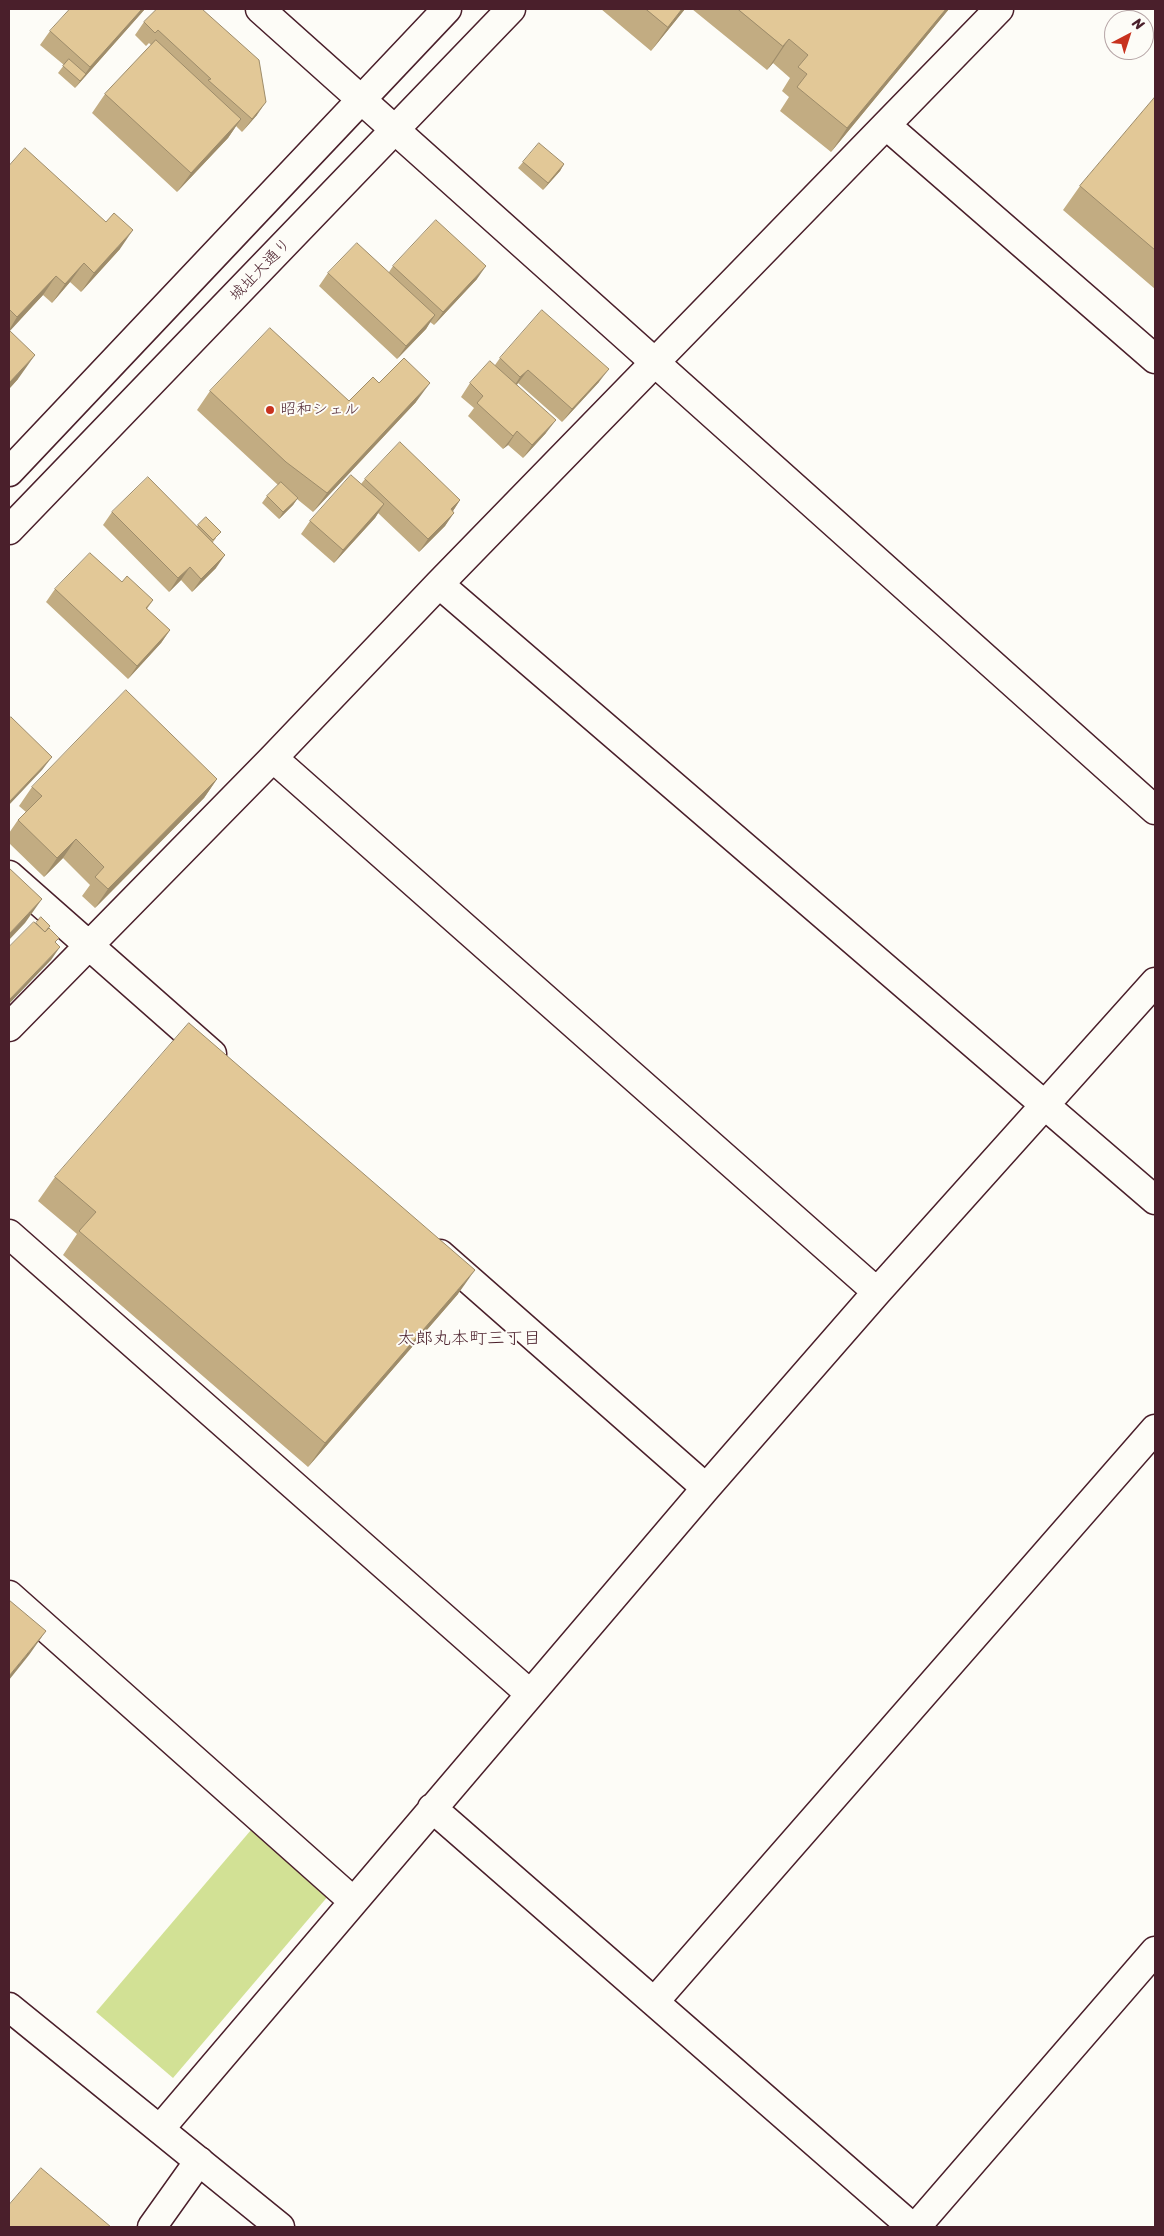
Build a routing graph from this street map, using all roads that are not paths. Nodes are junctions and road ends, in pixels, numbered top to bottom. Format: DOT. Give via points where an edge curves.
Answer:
graph roads {
  1 [pos="260,9"];
  2 [pos="447,9"];
  3 [pos="511,9"];
  4 [pos="999,9"];
  5 [pos="361,100"];
  6 [pos="887,126"];
  7 [pos="396,131"];
  8 [pos="1155,359"];
  9 [pos="654,363"];
  10 [pos="9,472"];
  11 [pos="9,530"];
  12 [pos="439,584"];
  13 [pos="273,758"];
  14 [pos="1155,810"];
  15 [pos="9,875"];
  16 [pos="88,945"];
  17 [pos="1155,982"];
  18 [pos="9,1027"];
  19 [pos="230,1069"];
  20 [pos="1046,1107"];
  21 [pos="1155,1200"];
  22 [pos="9,1234"];
  23 [pos="423,1239"];
  24 [pos="877,1292"];
  25 [pos="1155,1429"];
  26 [pos="706,1488"];
  27 [pos="9,1595"];
  28 [pos="529,1694"];
  29 [pos="432,1808"];
  30 [pos="354,1901"];
  31 [pos="1155,1951"];
  32 [pos="655,2001"];
  33 [pos="9,2007"];
  34 [pos="160,2129"];
  35 [pos="199,2161"];
  36 [pos="152,2227"];
  37 [pos="280,2227"];
  38 [pos="912,2227"];
  39 [pos="916,2227"];
  1 -- 5 [label="main road"];
  2 -- 5 [label="main road"];
  3 -- 7 [label="main road, 城址大通り"];
  4 -- 6 [label="main road"];
  5 -- 7 [label="main road"];
  5 -- 10 [label="main road"];
  6 -- 8 [label="main road"];
  6 -- 9 [label="main road"];
  7 -- 9 [label="main road"];
  7 -- 11 [label="main road, 城址大通り"];
  9 -- 12 [label="main road"];
  9 -- 14 [label="main road"];
  12 -- 13 [label="main road"];
  12 -- 20 [label="main road"];
  13 -- 16 [label="main road"];
  13 -- 24 [label="main road"];
  15 -- 16 [label="main road"];
  16 -- 18 [label="main road"];
  16 -- 19 [label="main road"];
  17 -- 20 [label="main road"];
  20 -- 21 [label="main road"];
  20 -- 24 [label="main road"];
  22 -- 28 [label="main road"];
  23 -- 26 [label="main road"];
  24 -- 26 [label="main road"];
  25 -- 32 [label="main road"];
  26 -- 28 [label="main road"];
  27 -- 30 [label="main road"];
  28 -- 29 [label="main road"];
  29 -- 30 [label="main road"];
  29 -- 32 [label="main road"];
  30 -- 34 [label="main road"];
  31 -- 39 [label="main road"];
  32 -- 38 [label="main road"];
  33 -- 34 [label="main road"];
  34 -- 35 [label="main road"];
  35 -- 36 [label="main road"];
  35 -- 37 [label="main road"];
}
